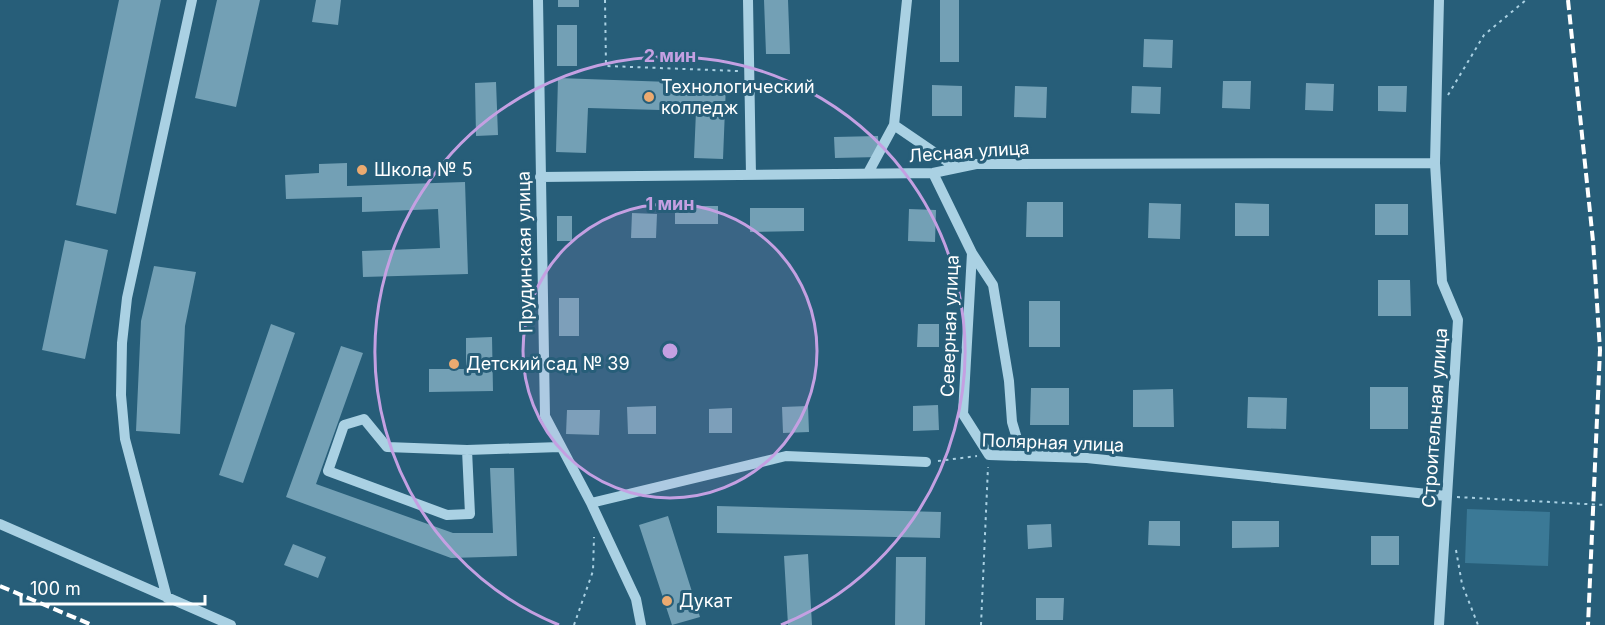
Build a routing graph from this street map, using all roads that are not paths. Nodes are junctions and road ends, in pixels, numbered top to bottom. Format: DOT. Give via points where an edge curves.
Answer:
graph roads {
  1 [pos="192,0"];
  2 [pos="538,0"];
  3 [pos="748,0"];
  4 [pos="907,0"];
  5 [pos="1439,0"];
  6 [pos="894,125"];
  7 [pos="1435,163"];
  8 [pos="957,168"];
  9 [pos="868,173"];
  10 [pos="933,173"];
  11 [pos="751,175"];
  12 [pos="540,177"];
  13 [pos="972,253"];
  14 [pos="560,447"];
  15 [pos="466,450"];
  16 [pos="988,455"];
  17 [pos="1087,458"];
  18 [pos="927,462"];
  19 [pos="1446,496"];
  20 [pos="591,503"];
  21 [pos="0,524"];
  22 [pos="167,598"];
  23 [pos="231,625"];
  24 [pos="641,625"];
  25 [pos="1439,625"];
  1 -- 22 [label="street" via="127,298 122,343 120,395 125,439"];
  2 -- 12 [label="street, Прудинская улица"];
  3 -- 11 [label="street"];
  4 -- 6 [label="street"];
  5 -- 7 [label="street, Строительная улица"];
  6 -- 8 [label="street"];
  6 -- 9 [label="street"];
  7 -- 8 [label="street, Лесная улица" via="976,164"];
  7 -- 19 [label="street, Строительная улица" via="1442,282 1458,320"];
  8 -- 10 [label="street, Лесная улица"];
  9 -- 10 [label="street, Лесная улица"];
  9 -- 11 [label="street, Лесная улица"];
  10 -- 13 [label="street, Северная улица"];
  11 -- 12 [label="street, Лесная улица"];
  12 -- 14 [label="street, Прудинская улица" via="545,416"];
  13 -- 16 [label="street, Северная улица" via="963,414"];
  13 -- 17 [label="street" via="993,285 1018,442"];
  14 -- 15 [label="street"];
  14 -- 20 [label="street, Прудинская улица"];
  15 -- 15 [label="street" via="470,514 447,515 328,471 344,425 364,419 387,447"];
  16 -- 17 [label="street, Полярная улица"];
  17 -- 19 [label="street, Полярная улица"];
  18 -- 20 [label="street" via="786,456"];
  19 -- 25 [label="street, Строительная улица"];
  20 -- 24 [label="street, Прудинская улица" via="636,599"];
  21 -- 22 [label="street"];
  22 -- 23 [label="street"];
}
